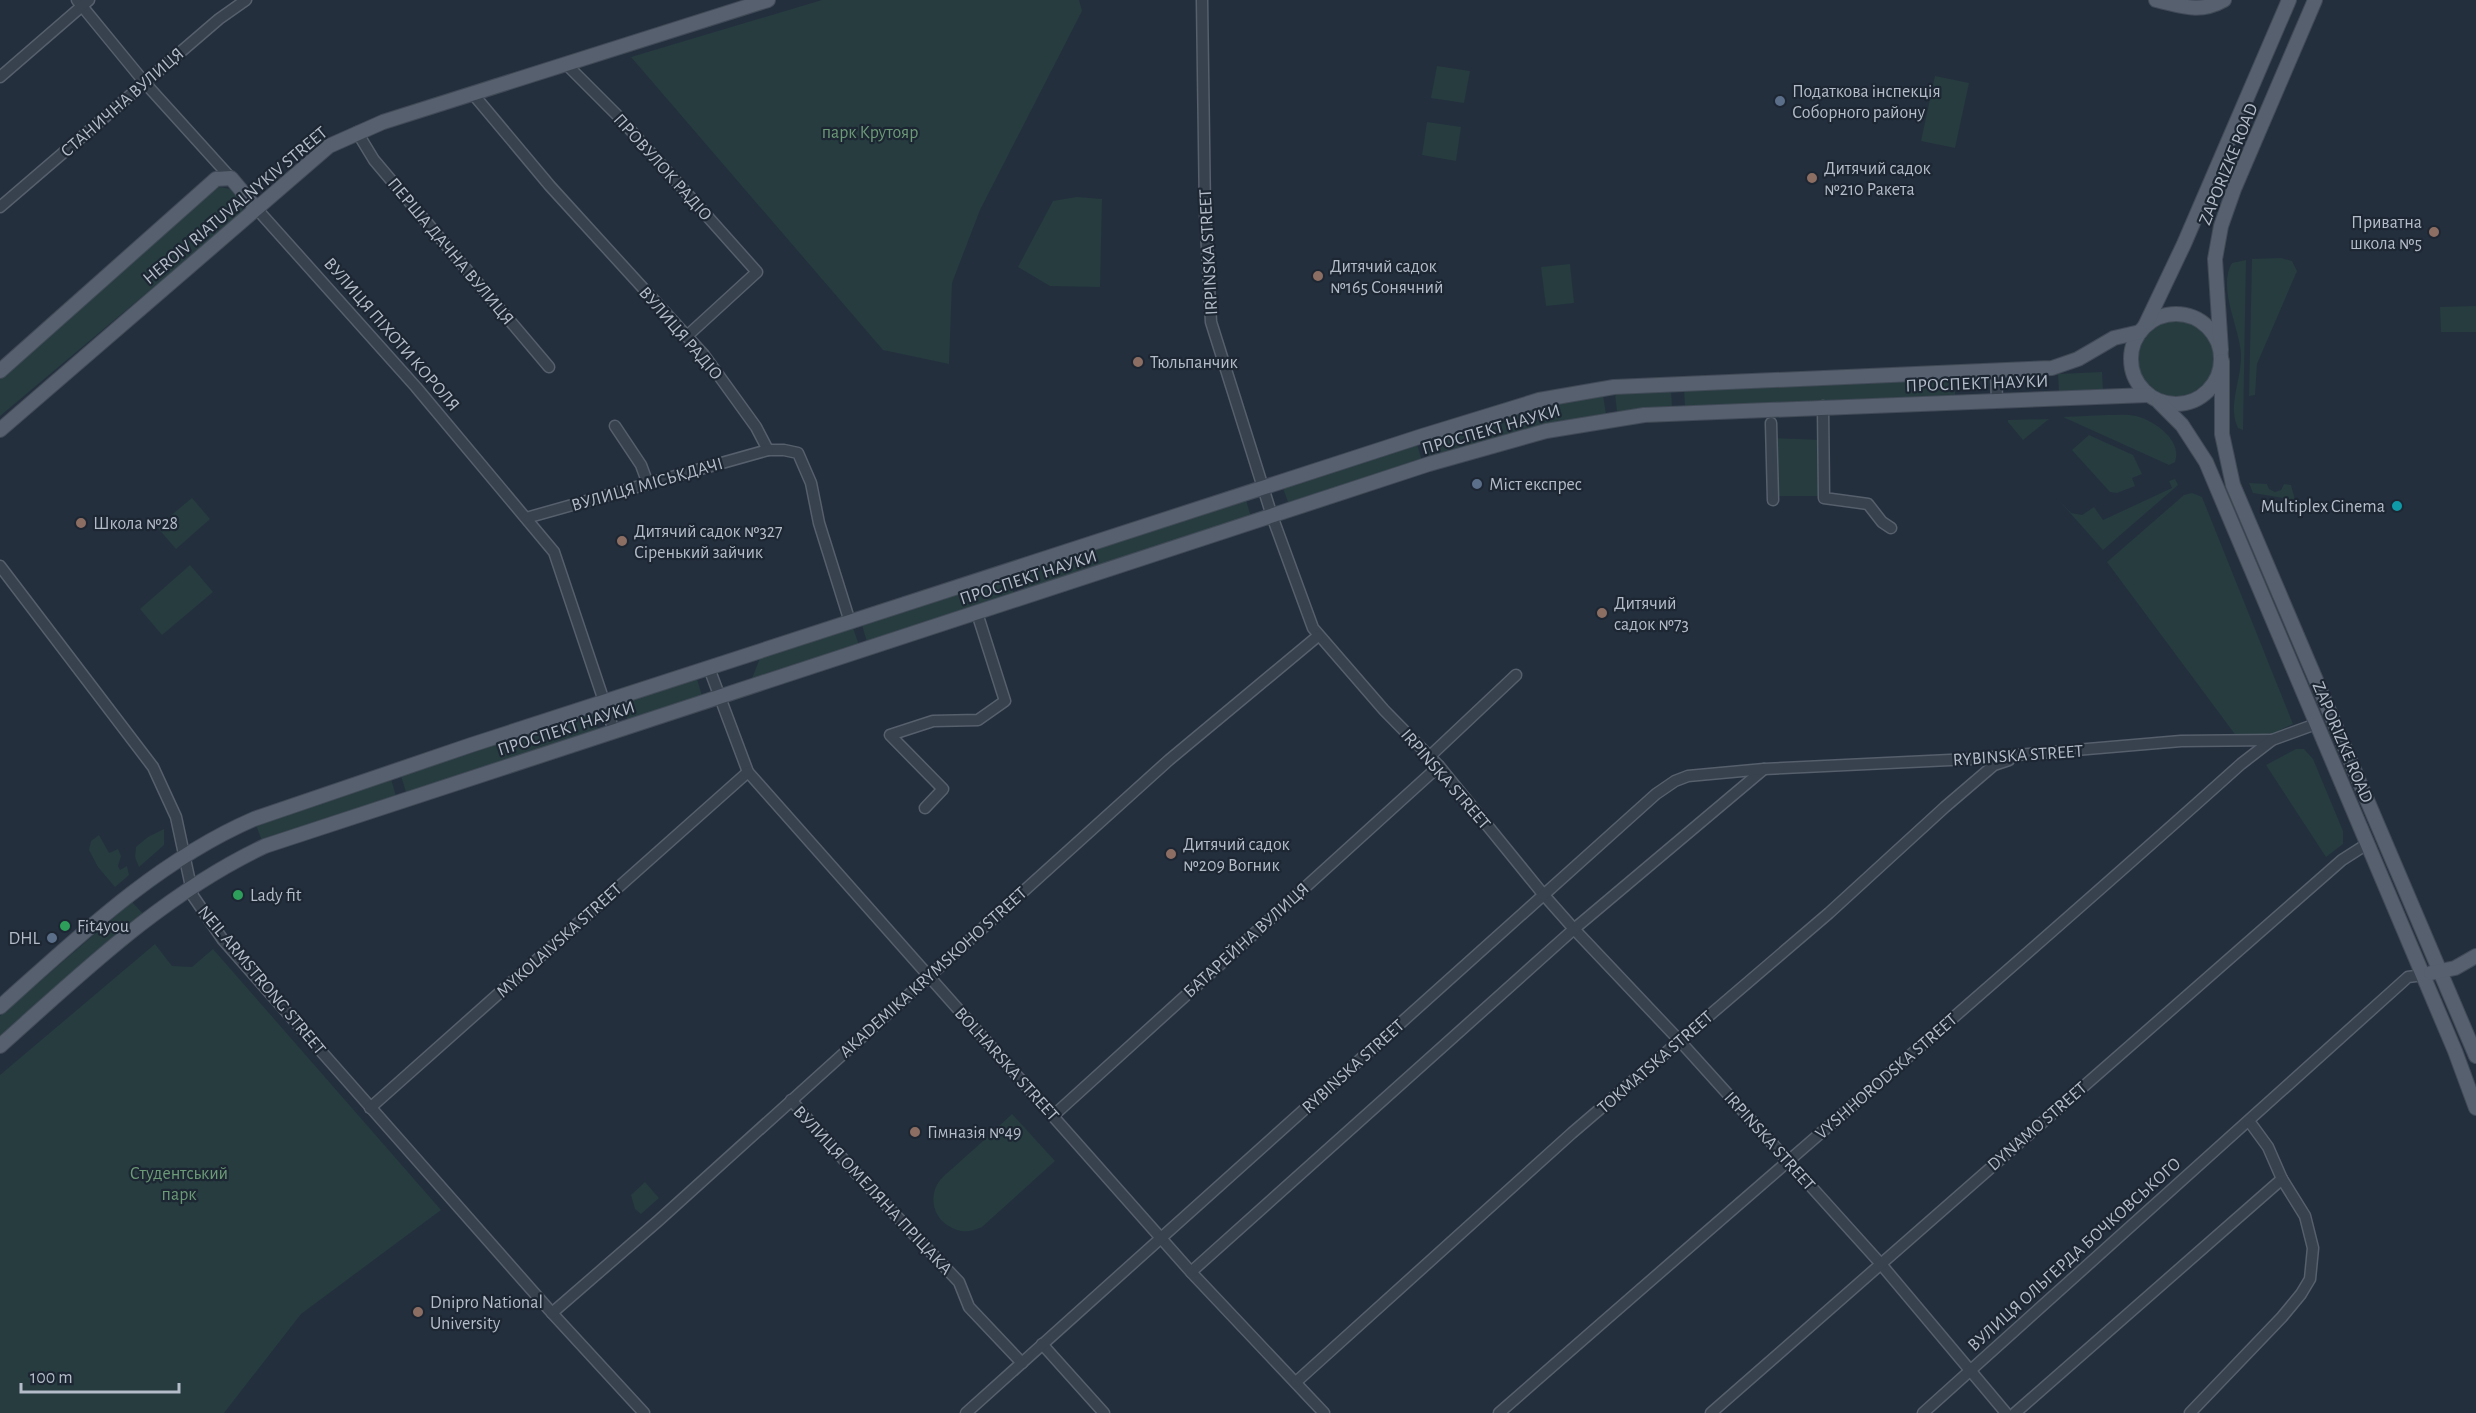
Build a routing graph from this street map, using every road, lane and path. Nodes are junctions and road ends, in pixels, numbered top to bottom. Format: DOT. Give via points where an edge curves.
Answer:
graph roads {
  1 [pos="246,0"];
  2 [pos="768,0"];
  3 [pos="1202,0"];
  4 [pos="2156,0"];
  5 [pos="2224,0"];
  6 [pos="2289,0"];
  7 [pos="2315,0"];
  8 [pos="83,2"];
  9 [pos="566,64"];
  10 [pos="0,77"];
  11 [pos="145,83"];
  12 [pos="473,93"];
  13 [pos="357,132"];
  14 [pos="231,178"];
  15 [pos="0,207"];
  16 [pos="256,208"];
  17 [pos="2142,329"];
  18 [pos="687,336"];
  19 [pos="2222,355"];
  20 [pos="549,367"];
  21 [pos="0,371"];
  22 [pos="1996,372"];
  23 [pos="2153,398"];
  24 [pos="1997,400"];
  25 [pos="1823,406"];
  26 [pos="1771,423"];
  27 [pos="615,426"];
  28 [pos="0,430"];
  29 [pos="768,450"];
  30 [pos="648,484"];
  31 [pos="1264,488"];
  32 [pos="1773,500"];
  33 [pos="1272,516"];
  34 [pos="526,518"];
  35 [pos="1891,528"];
  36 [pos="0,566"];
  37 [pos="977,613"];
  38 [pos="850,622"];
  39 [pos="1318,636"];
  40 [pos="709,668"];
  41 [pos="1516,675"];
  42 [pos="720,696"];
  43 [pos="605,702"];
  44 [pos="2316,724"];
  45 [pos="614,731"];
  46 [pos="2272,740"];
  47 [pos="2023,755"];
  48 [pos="1430,756"];
  49 [pos="1439,766"];
  50 [pos="1764,769"];
  51 [pos="748,772"];
  52 [pos="925,808"];
  53 [pos="2367,844"];
  54 [pos="184,855"];
  55 [pos="190,887"];
  56 [pos="1543,894"];
  57 [pos="1574,929"];
  58 [pos="2476,956"];
  59 [pos="2440,972"];
  60 [pos="2423,975"];
  61 [pos="929,977"];
  62 [pos="0,1007"];
  63 [pos="1679,1040"];
  64 [pos="0,1046"];
  65 [pos="2476,1056"];
  66 [pos="791,1100"];
  67 [pos="370,1108"];
  68 [pos="2476,1108"];
  69 [pos="1054,1115"];
  70 [pos="2249,1121"];
  71 [pos="1788,1160"];
  72 [pos="2282,1179"];
  73 [pos="1162,1238"];
  74 [pos="1880,1263"];
  75 [pos="1191,1272"];
  76 [pos="552,1313"];
  77 [pos="1042,1344"];
  78 [pos="1022,1363"];
  79 [pos="1971,1371"];
  80 [pos="1296,1382"];
  81 [pos="644,1413"];
  82 [pos="966,1413"];
  83 [pos="1104,1413"];
  84 [pos="1324,1413"];
  85 [pos="1499,1413"];
  86 [pos="1711,1413"];
  87 [pos="1923,1413"];
  88 [pos="2006,1413"];
  89 [pos="2015,1413"];
  90 [pos="2190,1413"];
  1 -- 11 [label="street, СТАНИЧНА ВУЛИЦЯ"];
  2 -- 9 [label="main road, HEROIV RIATUVALNYKIV STREET"];
  3 -- 31 [label="street, IRPINSKA STREET" via="1204,212 1211,322"];
  4 -- 5 [label="main road" via="2197,9"];
  6 -- 17 [label="main road, ZAPORIZKE ROAD" via="2184,244"];
  7 -- 19 [label="main road, ZAPORIZKE ROAD" via="2220,225 2216,259"];
  8 -- 10 [label="street"];
  8 -- 11 [label="street, ВУЛИЦЯ ПІХОТИ КОРОЛЯ"];
  9 -- 12 [label="main road, HEROIV RIATUVALNYKIV STREET"];
  9 -- 18 [label="street, ПРОВУЛОК РАДІО" via="618,116 757,272"];
  11 -- 14 [label="street, ВУЛИЦЯ ПІХОТИ КОРОЛЯ"];
  11 -- 15 [label="street, СТАНИЧНА ВУЛИЦЯ"];
  12 -- 13 [label="main road, HEROIV RIATUVALNYKIV STREET"];
  12 -- 18 [label="street, ВУЛИЦЯ РАДІО" via="550,186"];
  13 -- 16 [label="main road, HEROIV RIATUVALNYKIV STREET" via="329,146"];
  13 -- 20 [label="street, ПЕРША ДАЧНА ВУЛИЦЯ" via="374,160"];
  14 -- 16 [label="main road, ВУЛИЦЯ ПІХОТИ КОРОЛЯ"];
  14 -- 21 [label="main road, HEROIV RIATUVALNYKIV STREET" via="216,179 206,187"];
  16 -- 28 [label="main road, HEROIV RIATUVALNYKIV STREET"];
  16 -- 34 [label="street, ВУЛИЦЯ ПІХОТИ КОРОЛЯ"];
  17 -- 19 [label="main road" via="2156,318 2184,314 2209,327"];
  17 -- 22 [label="main road, ПРОСПЕКТ НАУКИ" via="2114,338 2061,366"];
  17 -- 23 [label="main road" via="2134,342 2131,365 2134,376"];
  18 -- 29 [label="street, ВУЛИЦЯ РАДІО" via="720,375"];
  19 -- 23 [label="main road" via="2214,384 2194,401 2181,404"];
  19 -- 59 [label="main road, ZAPORIZKE ROAD" via="2223,435 2233,484"];
  22 -- 24 [label="street"];
  22 -- 31 [label="main road, ПРОСПЕКТ НАУКИ" via="1598,389 1539,400"];
  23 -- 24 [label="main road, ПРОСПЕКТ НАУКИ"];
  23 -- 44 [label="main road, ZAPORIZKE ROAD" via="2182,425 2206,462"];
  24 -- 25 [label="main road, ПРОСПЕКТ НАУКИ"];
  25 -- 33 [label="main road, ПРОСПЕКТ НАУКИ" via="1644,415 1575,424 1429,464"];
  25 -- 35 [label="street" via="1824,498 1868,504"];
  26 -- 32 [label="street"];
  27 -- 30 [label="street" via="641,465"];
  29 -- 30 [label="street, ВУЛИЦЯ МІСЬКДАЧІ"];
  29 -- 38 [label="street" via="798,453 811,483 819,523"];
  30 -- 34 [label="street, ВУЛИЦЯ МІСЬКДАЧІ"];
  31 -- 33 [label="street, IRPINSKA STREET"];
  31 -- 38 [label="main road, ПРОСПЕКТ НАУКИ"];
  33 -- 37 [label="main road, ПРОСПЕКТ НАУКИ"];
  33 -- 39 [label="street, IRPINSKA STREET"];
  34 -- 43 [label="street, ВУЛИЦЯ ПІХОТИ КОРОЛЯ" via="554,552"];
  36 -- 54 [label="street, NEIL ARMSTRONG STREET" via="153,767 176,817"];
  37 -- 42 [label="main road, ПРОСПЕКТ НАУКИ"];
  37 -- 52 [label="street" via="1005,701 978,720 933,721 890,735 943,789"];
  38 -- 40 [label="main road, ПРОСПЕКТ НАУКИ"];
  39 -- 48 [label="street, IRPINSKA STREET"];
  39 -- 61 [label="street, AKADEMIKA KRYMSKOHO STREET" via="1169,760"];
  40 -- 42 [label="street, BOLHARSKA STREET"];
  40 -- 43 [label="main road, ПРОСПЕКТ НАУКИ"];
  41 -- 48 [label="street"];
  42 -- 45 [label="main road, ПРОСПЕКТ НАУКИ"];
  42 -- 51 [label="street, BOLHARSKA STREET"];
  43 -- 45 [label="street, ВУЛИЦЯ ПІХОТИ КОРОЛЯ"];
  43 -- 54 [label="main road, ПРОСПЕКТ НАУКИ" via="254,819"];
  44 -- 46 [label="street"];
  44 -- 53 [label="main road, ZAPORIZKE ROAD"];
  45 -- 55 [label="main road, ПРОСПЕКТ НАУКИ" via="287,837 231,862"];
  46 -- 47 [label="street, RYBINSKA STREET" via="2181,741"];
  46 -- 71 [label="street, VYSHHORODSKA STREET"];
  47 -- 50 [label="street, RYBINSKA STREET"];
  47 -- 63 [label="street, TOKMATSKA STREET" via="1994,765"];
  48 -- 49 [label="street, IRPINSKA STREET"];
  49 -- 56 [label="street, IRPINSKA STREET"];
  49 -- 69 [label="street, БАТАРЕЙНА ВУЛИЦЯ"];
  50 -- 56 [label="street, RYBINSKA STREET" via="1688,776 1675,781"];
  50 -- 57 [label="street"];
  51 -- 61 [label="street, BOLHARSKA STREET"];
  51 -- 67 [label="street, MYKOLAIVSKA STREET"];
  53 -- 60 [label="main road, ZAPORIZKE ROAD"];
  53 -- 74 [label="street, DYNAMO STREET" via="2342,860"];
  54 -- 55 [label="street, NEIL ARMSTRONG STREET"];
  54 -- 62 [label="main road, ПРОСПЕКТ НАУКИ" via="122,902"];
  55 -- 64 [label="main road, ПРОСПЕКТ НАУКИ" via="116,942"];
  55 -- 67 [label="street, NEIL ARMSTRONG STREET" via="224,940"];
  56 -- 57 [label="street, IRPINSKA STREET"];
  56 -- 73 [label="street, RYBINSKA STREET"];
  57 -- 63 [label="street, IRPINSKA STREET"];
  57 -- 75 [label="street"];
  58 -- 59 [label="main road, ВУЛИЦЯ ОЛЬГЕРДА БОЧКОВСЬКОГО"];
  59 -- 60 [label="main road, ВУЛИЦЯ ОЛЬГЕРДА БОЧКОВСЬКОГО"];
  59 -- 65 [label="main road, ZAPORIZKE ROAD"];
  60 -- 68 [label="main road, ZAPORIZKE ROAD"];
  60 -- 70 [label="street, ВУЛИЦЯ ОЛЬГЕРДА БОЧКОВСЬКОГО" via="2408,977"];
  61 -- 66 [label="street, AKADEMIKA KRYMSKOHO STREET"];
  61 -- 69 [label="street, BOLHARSKA STREET"];
  63 -- 71 [label="street, IRPINSKA STREET"];
  63 -- 80 [label="street, TOKMATSKA STREET"];
  66 -- 76 [label="street, AKADEMIKA KRYMSKOHO STREET"];
  66 -- 78 [label="street, ВУЛИЦЯ ОМЕЛЯНА ПРІЦАКА" via="959,1282 969,1307"];
  67 -- 76 [label="street, NEIL ARMSTRONG STREET"];
  69 -- 73 [label="street, BOLHARSKA STREET"];
  70 -- 72 [label="street" via="2268,1147"];
  70 -- 79 [label="street, ВУЛИЦЯ ОЛЬГЕРДА БОЧКОВСЬКОГО"];
  71 -- 74 [label="street, IRPINSKA STREET"];
  71 -- 85 [label="street, VYSHHORODSKA STREET"];
  72 -- 89 [label="street"];
  72 -- 90 [label="street" via="2305,1216 2313,1248 2310,1279 2282,1317"];
  73 -- 75 [label="street, BOLHARSKA STREET"];
  73 -- 77 [label="street, RYBINSKA STREET"];
  74 -- 79 [label="street, IRPINSKA STREET"];
  74 -- 86 [label="street, DYNAMO STREET"];
  75 -- 80 [label="street, BOLHARSKA STREET"];
  76 -- 81 [label="street, NEIL ARMSTRONG STREET"];
  77 -- 78 [label="street, RYBINSKA STREET"];
  77 -- 83 [label="street"];
  78 -- 82 [label="street, RYBINSKA STREET"];
  79 -- 87 [label="street, ВУЛИЦЯ ОЛЬГЕРДА БОЧКОВСЬКОГО"];
  79 -- 88 [label="street, IRPINSKA STREET"];
  80 -- 84 [label="street, BOLHARSKA STREET"];
}
